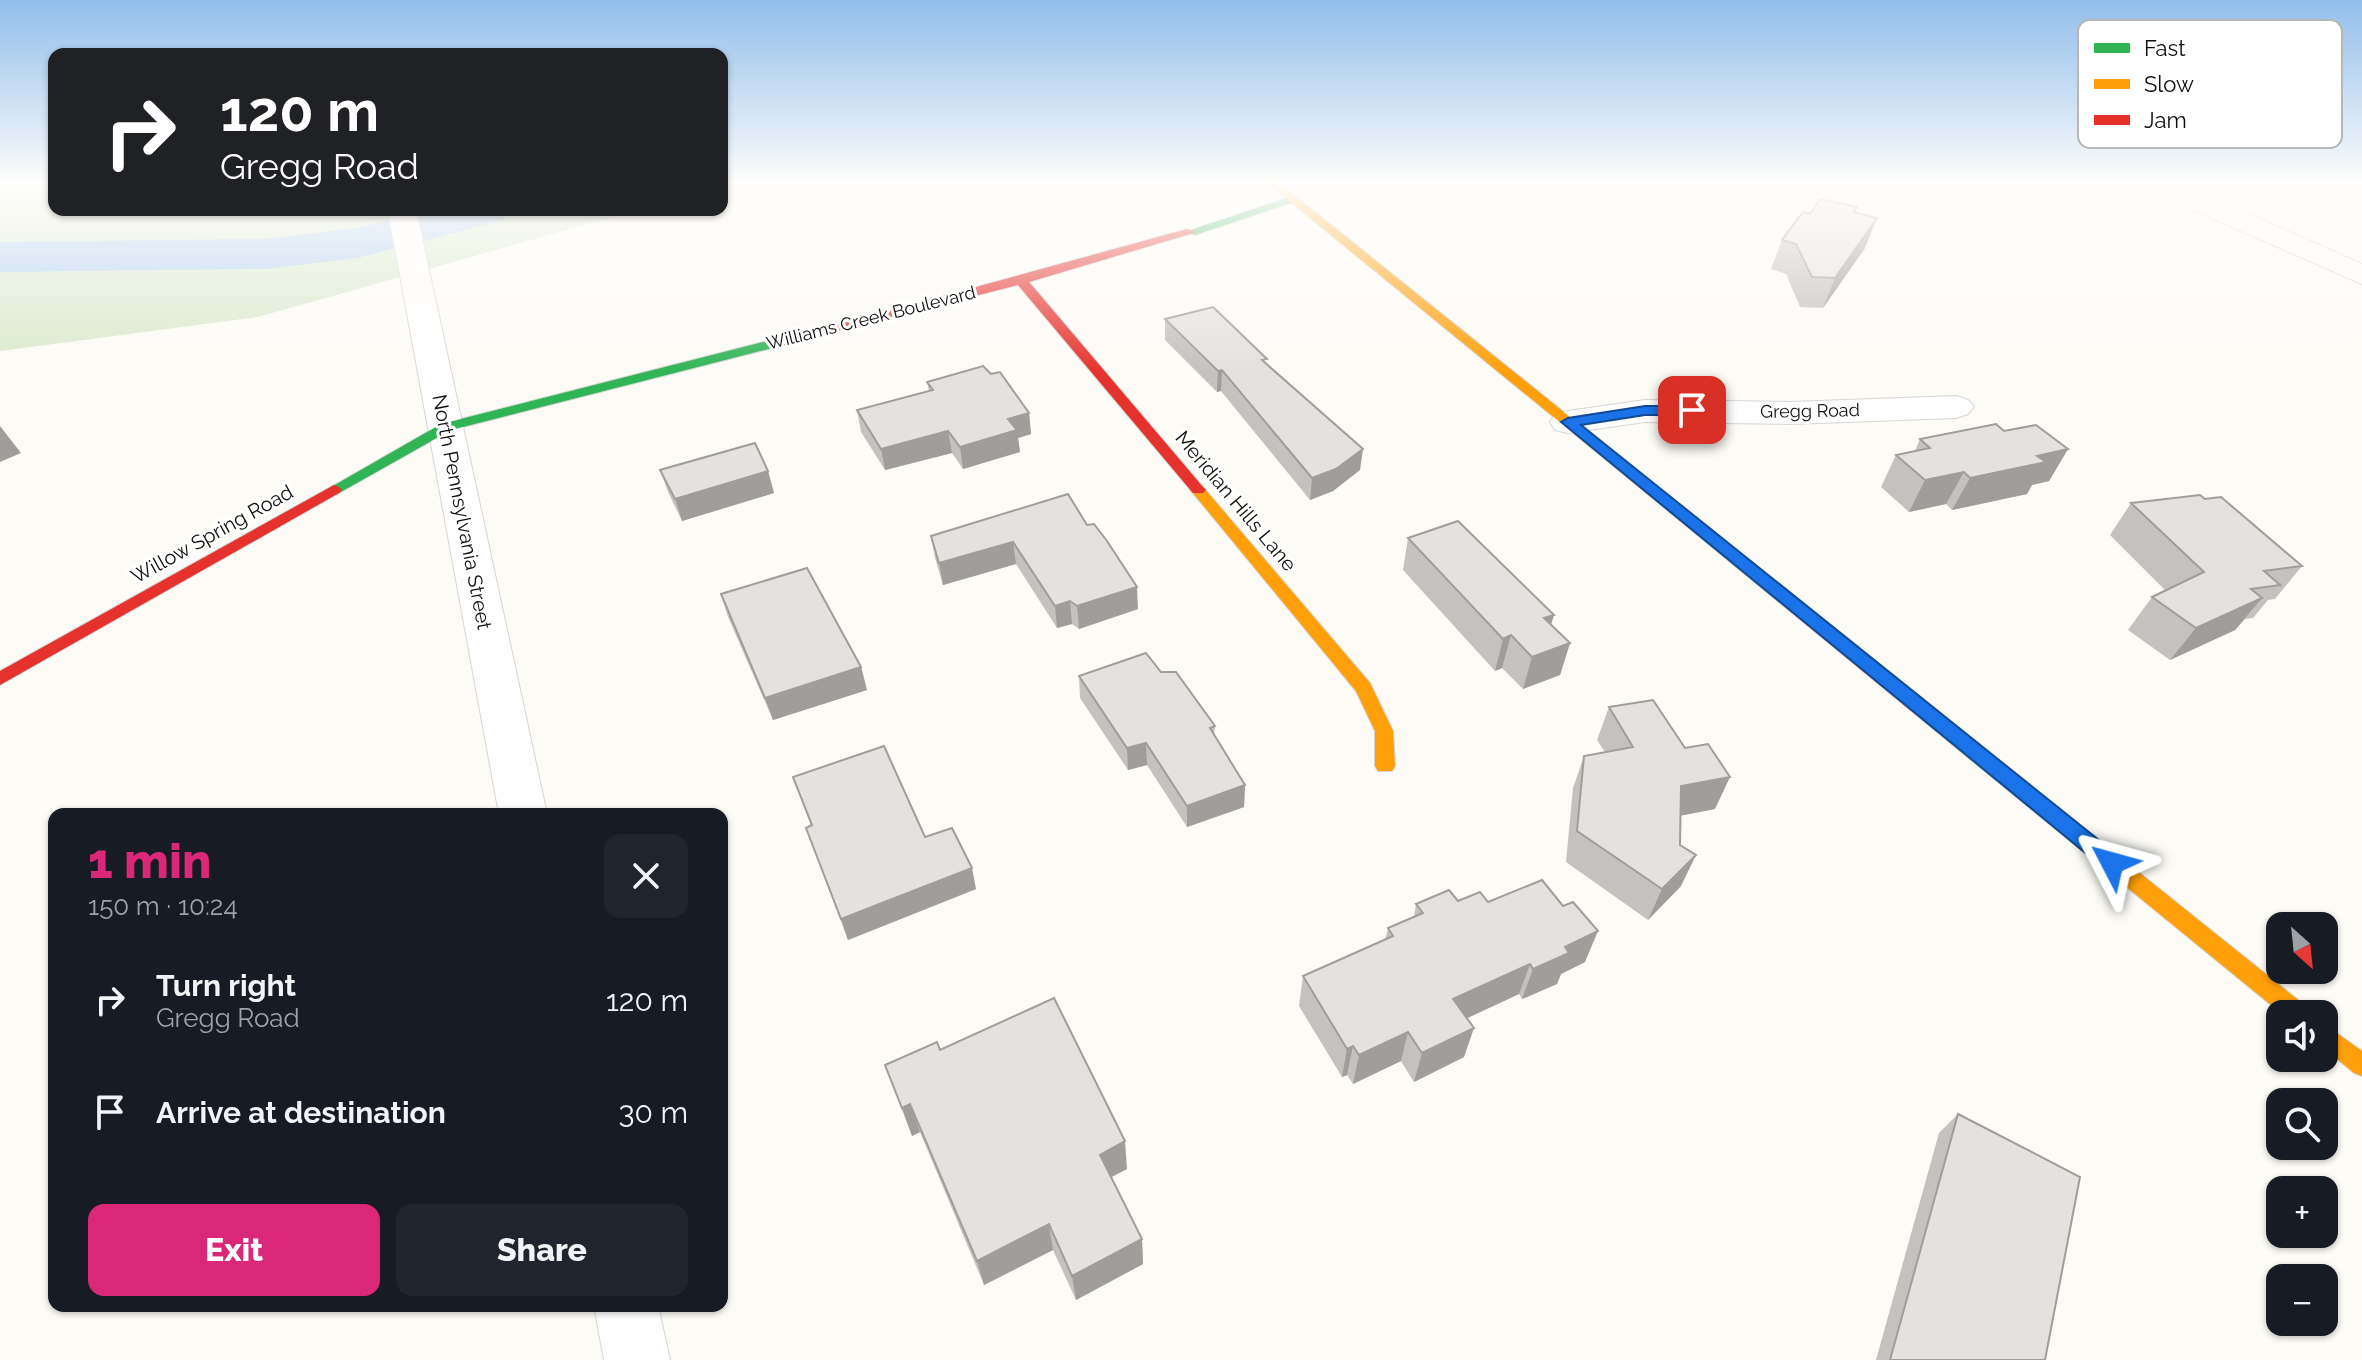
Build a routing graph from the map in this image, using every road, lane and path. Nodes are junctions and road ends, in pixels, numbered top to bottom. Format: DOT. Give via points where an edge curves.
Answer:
graph roads {
  1 [pos="409,245"];
  2 [pos="1143,245"];
  3 [pos="1350,245"];
  4 [pos="2296,245"];
  5 [pos="2362,275"];
  6 [pos="1021,280"];
  7 [pos="1956,407"];
  8 [pos="1568,422"];
  9 [pos="446,427"];
  10 [pos="0,679"];
  11 [pos="1385,766"];
  12 [pos="522,808"];
  13 [pos="2282,1000"];
  14 [pos="2338,1045"];
  15 [pos="2362,1065"];
  16 [pos="627,1312"];
  17 [pos="637,1360"];
  1 -- 9 [label="street, North Pennsylvania Street"];
  2 -- 6 [label="street, Williams Creek Boulevard"];
  3 -- 8 [label="street"];
  4 -- 5 [label="street"];
  6 -- 9 [label="street, Williams Creek Boulevard"];
  6 -- 11 [label="street, Meridian Hills Lane" via="1357,679 1384,730"];
  7 -- 8 [label="street, Gregg Road" via="1645,411"];
  8 -- 13 [label="street"];
  9 -- 10 [label="street, Willow Spring Road"];
  9 -- 12 [label="street, North Pennsylvania Street"];
  14 -- 15 [label="street"];
  16 -- 17 [label="street"];
}
